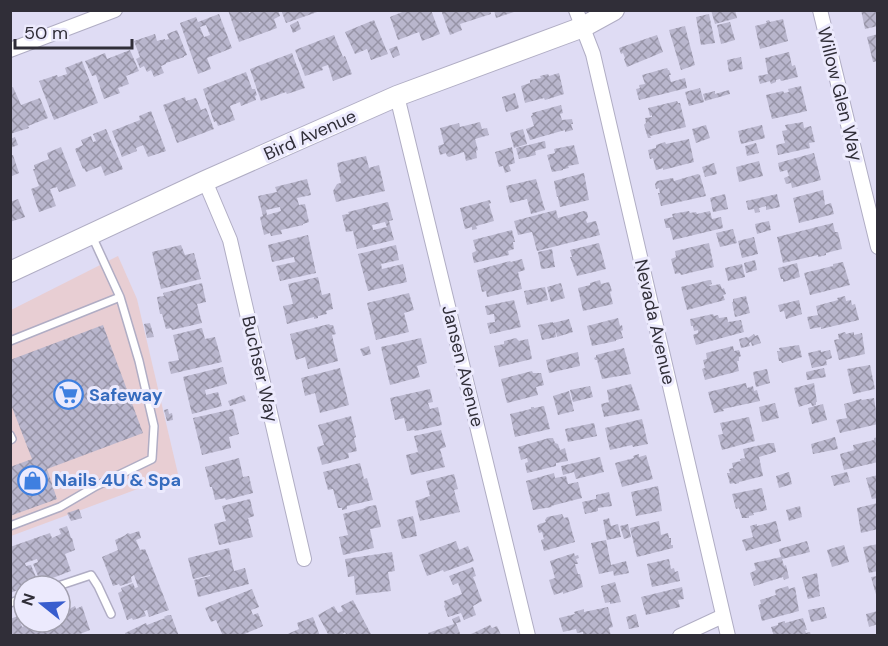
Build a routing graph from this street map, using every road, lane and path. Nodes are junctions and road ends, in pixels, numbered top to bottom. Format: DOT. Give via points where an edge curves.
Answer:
graph roads {
  1 [pos="115,10"];
  2 [pos="614,10"];
  3 [pos="820,10"];
  4 [pos="579,19"];
  5 [pos="10,50"];
  6 [pos="397,96"];
  7 [pos="205,181"];
  8 [pos="91,235"];
  9 [pos="878,247"];
  10 [pos="10,272"];
  11 [pos="120,297"];
  12 [pos="10,341"];
  13 [pos="10,525"];
  14 [pos="304,560"];
  15 [pos="72,581"];
  16 [pos="111,614"];
  17 [pos="723,616"];
  18 [pos="528,636"];
  19 [pos="680,636"];
  20 [pos="728,636"];
  1 -- 5 [label="street"];
  2 -- 4 [label="main road, Bird Avenue"];
  3 -- 9 [label="street, Willow Glen Way"];
  4 -- 6 [label="main road, Bird Avenue"];
  4 -- 17 [label="street, Nevada Avenue" via="592,50"];
  6 -- 7 [label="main road, Bird Avenue"];
  6 -- 18 [label="street, Jansen Avenue"];
  7 -- 8 [label="main road, Bird Avenue"];
  7 -- 14 [label="street, Buchser Way" via="230,240"];
  8 -- 10 [label="main road, Bird Avenue"];
  8 -- 11 [label="lane"];
  11 -- 12 [label="lane"];
  11 -- 13 [label="lane" via="154,426 152,459 60,507"];
  15 -- 16 [label="lane" via="91,575"];
  17 -- 19 [label="street"];
  17 -- 20 [label="street, Nevada Avenue"];
}
